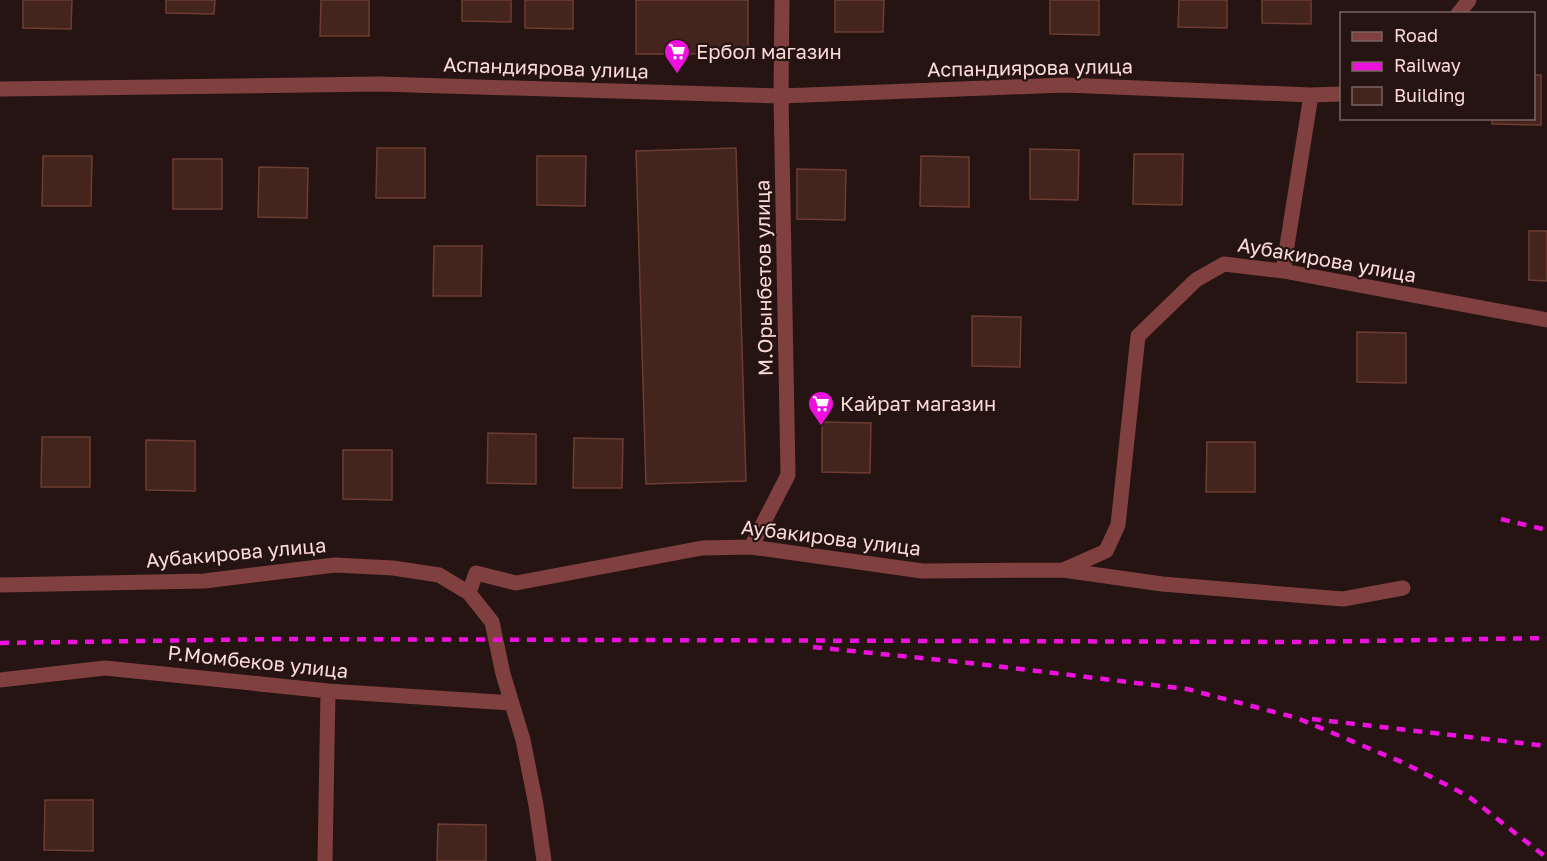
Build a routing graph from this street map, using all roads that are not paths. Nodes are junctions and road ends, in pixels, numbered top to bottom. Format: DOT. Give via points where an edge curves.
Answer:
graph roads {
  1 [pos="782,0"];
  2 [pos="1469,0"];
  3 [pos="1460,12"];
  4 [pos="0,88"];
  5 [pos="1340,94"];
  6 [pos="1311,95"];
  7 [pos="781,96"];
  8 [pos="1282,271"];
  9 [pos="1547,320"];
  10 [pos="751,547"];
  11 [pos="1064,570"];
  12 [pos="0,585"];
  13 [pos="1403,588"];
  14 [pos="469,593"];
  15 [pos="0,680"];
  16 [pos="328,691"];
  17 [pos="512,702"];
  18 [pos="325,861"];
  19 [pos="544,861"];
  1 -- 7 [label="street, М.Орынбетов улица"];
  2 -- 3 [label="street"];
  4 -- 7 [label="street, Аспандиярова улица" via="380,84"];
  5 -- 6 [label="street, Аспандиярова улица"];
  6 -- 7 [label="street, Аспандиярова улица" via="1065,85"];
  6 -- 8 [label="street"];
  7 -- 10 [label="street, М.Орынбетов улица" via="788,475"];
  8 -- 9 [label="street, Аубакирова улица"];
  8 -- 11 [label="street, Аубакирова улица" via="1224,264 1196,280 1138,336 1118,525 1106,551"];
  10 -- 11 [label="street, Аубакирова улица" via="922,571"];
  10 -- 14 [label="street, Аубакирова улица" via="702,548 516,583 476,573"];
  11 -- 13 [label="street, Аубакирова улица" via="1162,584 1343,599"];
  12 -- 14 [label="street, Аубакирова улица" via="204,581 335,566 393,568 439,575"];
  14 -- 17 [label="street, Аубакирова улица" via="492,622"];
  15 -- 16 [label="street, Р.Момбеков улица" via="105,668"];
  16 -- 17 [label="street, Р.Момбеков улица"];
  16 -- 18 [label="street"];
  17 -- 19 [label="street, Аубакирова улица" via="536,805"];
}
